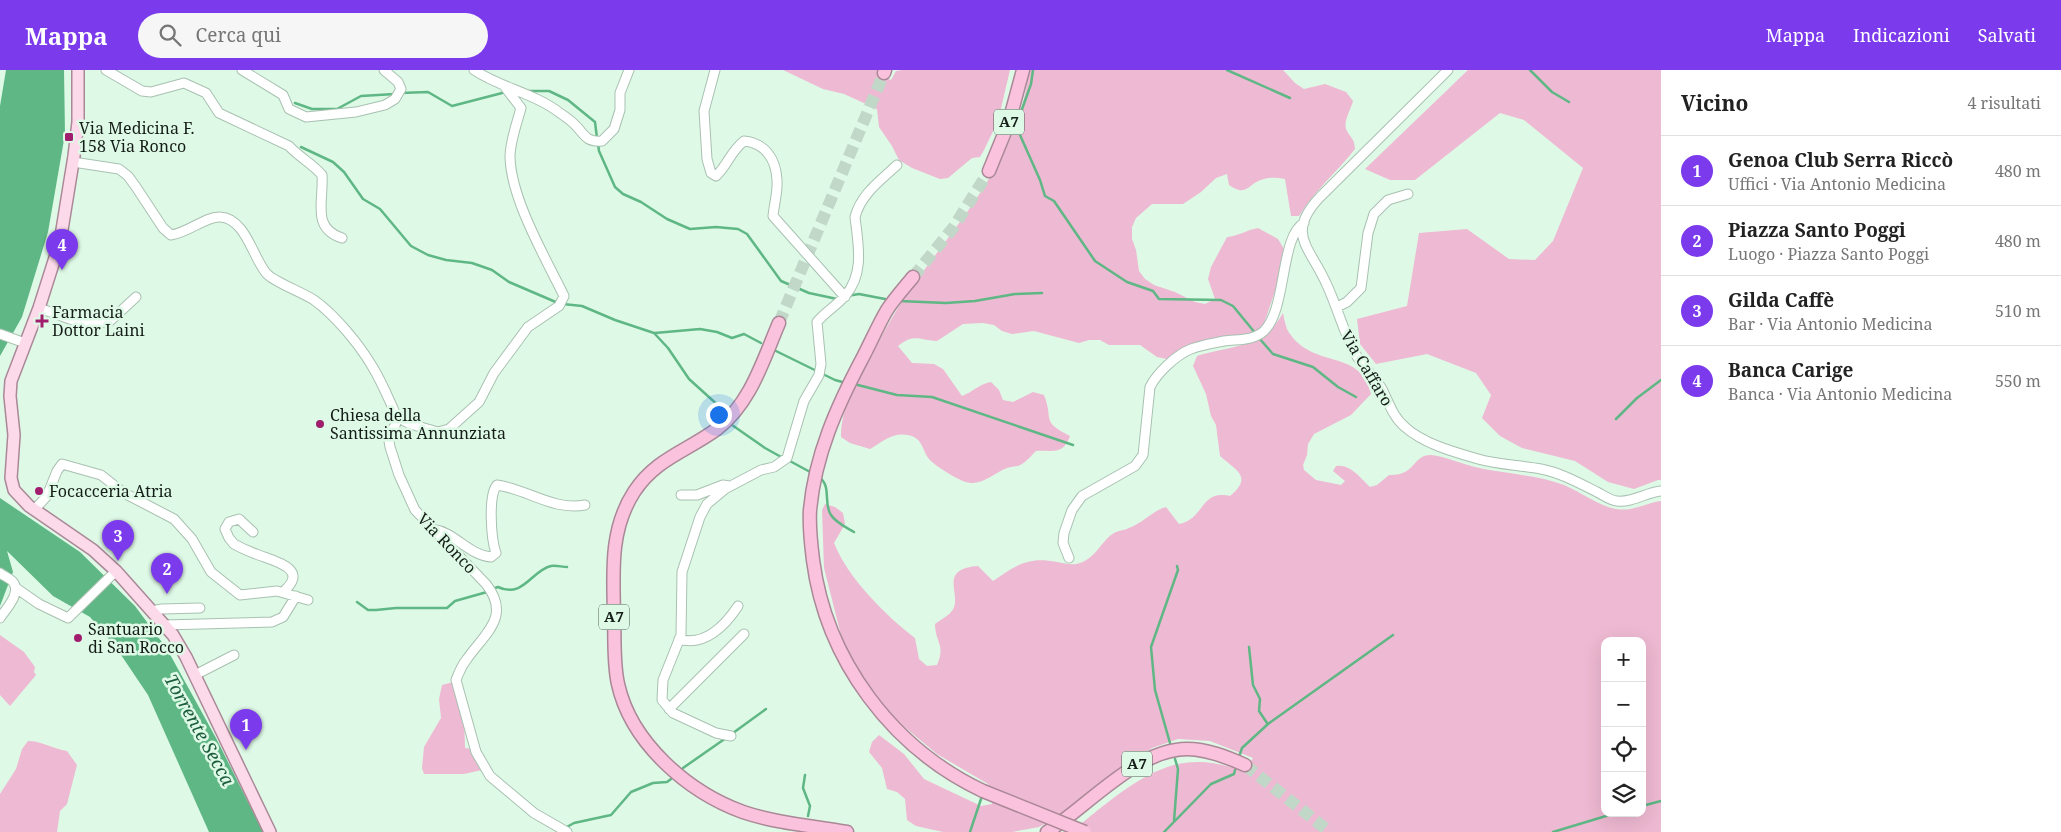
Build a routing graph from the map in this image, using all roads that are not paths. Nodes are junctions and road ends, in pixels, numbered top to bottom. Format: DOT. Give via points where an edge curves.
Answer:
graph roads {
  1 [pos="78,70"];
  2 [pos="106,70"];
  3 [pos="242,70"];
  4 [pos="384,70"];
  5 [pos="474,70"];
  6 [pos="629,70"];
  7 [pos="715,70"];
  8 [pos="1022,70"];
  9 [pos="1448,70"];
  10 [pos="505,87"];
  11 [pos="73,162"];
  12 [pos="897,165"];
  13 [pos="989,171"];
  14 [pos="1408,194"];
  15 [pos="1304,222"];
  16 [pos="342,238"];
  17 [pos="913,278"];
  18 [pos="136,297"];
  19 [pos="844,297"];
  20 [pos="1337,307"];
  21 [pos="39,308"];
  22 [pos="779,323"];
  23 [pos="0,334"];
  24 [pos="20,341"];
  25 [pos="397,417"];
  26 [pos="731,486"];
  27 [pos="1661,491"];
  28 [pos="680,495"];
  29 [pos="585,505"];
  30 [pos="34,510"];
  31 [pos="431,529"];
  32 [pos="253,532"];
  33 [pos="1069,558"];
  34 [pos="0,573"];
  35 [pos="114,573"];
  36 [pos="15,585"];
  37 [pos="284,591"];
  38 [pos="296,596"];
  39 [pos="308,600"];
  40 [pos="738,606"];
  41 [pos="200,608"];
  42 [pos="151,611"];
  43 [pos="0,618"];
  44 [pos="164,626"];
  45 [pos="744,634"];
  46 [pos="679,639"];
  47 [pos="234,655"];
  48 [pos="195,675"];
  49 [pos="669,709"];
  50 [pos="731,736"];
  51 [pos="1245,765"];
  52 [pos="270,832"];
  53 [pos="567,832"];
  54 [pos="847,832"];
  55 [pos="1047,832"];
  56 [pos="1085,832"];
  1 -- 11 [label="main road" via="78,122"];
  2 -- 16 [label="street" via="142,91 151,92 184,82 206,93 219,113 289,146 322,175 321,216 324,228"];
  3 -- 4 [label="street" via="283,95 289,109 306,117 356,112 395,99 401,89"];
  5 -- 10 [label="street"];
  6 -- 10 [label="street" via="620,93 620,110 614,129 602,141 592,142 560,112 524,92"];
  7 -- 19 [label="street" via="704,111 711,173 716,176 733,150 744,141 764,147 778,180 774,216"];
  8 -- 13 [label="highway, A7" via="1009,122"];
  9 -- 15 [label="street" via="1310,207"];
  10 -- 25 [label="street" via="521,108 510,155 513,182 564,296 559,306 528,327 494,373 479,402 449,429 438,432"];
  11 -- 21 [label="main road" via="60,242"];
  11 -- 25 [label="street" via="119,169 128,176 171,235 181,234 220,216 230,219 244,233 267,275 314,300 332,315 372,366"];
  12 -- 19 [label="street" via="867,193 857,209 859,271"];
  14 -- 20 [label="street" via="1388,200 1374,214 1368,233 1361,288"];
  15 -- 20 [label="street, Via Caffaro" via="1303,238 1307,250"];
  15 -- 33 [label="street" via="1294,233 1278,305 1265,330 1254,338 1191,349 1154,380 1150,388 1143,455 1135,466 1082,496 1072,510 1064,533 1063,543"];
  17 -- 56 [label="highway, bridge" via="887,309 833,417 817,470 810,513 816,578 832,631 853,675 894,728 920,752 955,777 983,791"];
  18 -- 21 [label="street" via="109,322 81,323"];
  19 -- 26 [label="street" via="816,322 821,364 819,375 804,401 787,458"];
  20 -- 27 [label="street, Via Caffaro" via="1342,328 1356,354 1377,381 1395,417 1423,438 1479,460 1562,475 1617,502"];
  21 -- 24 [label="main road"];
  22 -- 54 [label="highway, A7" via="754,382 734,413 716,430 655,467 638,485 627,504 612,562 617,675 623,700 641,736 686,780 745,812"];
  23 -- 24 [label="street"];
  24 -- 30 [label="main road" via="11,381 14,435 11,478 14,490"];
  25 -- 31 [label="street, Via Ronco" via="388,435 390,447 415,510"];
  26 -- 28 [label="street"];
  26 -- 46 [label="street" via="707,504 700,517 682,572"];
  29 -- 31 [label="street" via="576,507 551,503 497,485 492,495 496,552 491,557 471,551 442,530"];
  30 -- 35 [label="main road" via="93,550"];
  30 -- 37 [label="street" via="47,496 62,464 101,475 124,493 174,519 192,539 211,572 240,595"];
  31 -- 53 [label="street, Via Ronco" via="486,584 496,604 492,626 468,657 456,680 476,752 490,776 534,813"];
  32 -- 37 [label="street" via="239,519 229,522 225,529 234,544 284,564 290,570 293,581"];
  34 -- 36 [label="street"];
  35 -- 36 [label="street" via="68,618 40,604"];
  35 -- 42 [label="main road"];
  36 -- 43 [label="street" via="15,595"];
  37 -- 38 [label="street"];
  38 -- 39 [label="street"];
  38 -- 44 [label="street" via="283,617 272,622"];
  40 -- 46 [label="street" via="721,627 701,640"];
  41 -- 42 [label="street"];
  42 -- 44 [label="main road"];
  44 -- 48 [label="main road" via="173,635"];
  45 -- 49 [label="street"];
  46 -- 49 [label="street" via="663,680 662,700"];
  47 -- 48 [label="street"];
  48 -- 52 [label="main road"];
  49 -- 50 [label="street" via="716,733"];
  51 -- 55 [label="highway, A7" via="1219,755 1187,749 1158,754 1127,771"];
}
